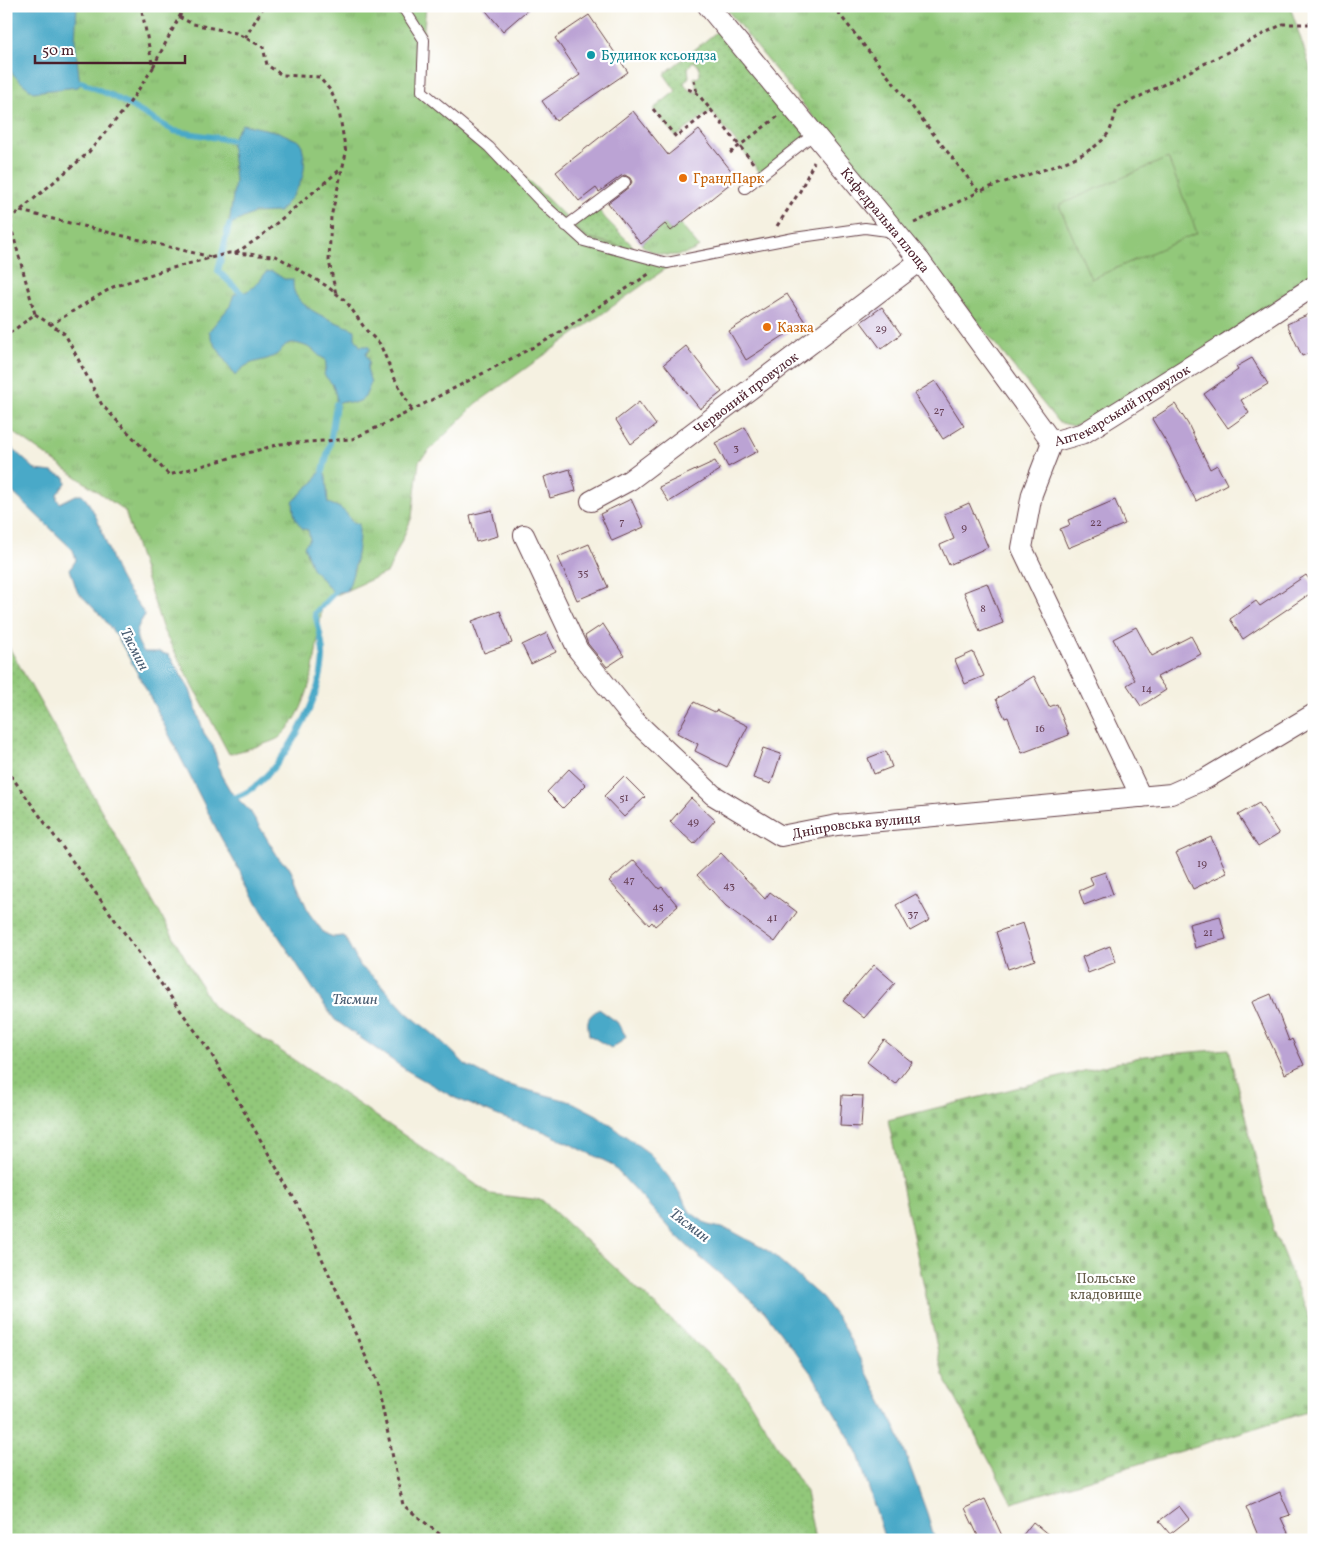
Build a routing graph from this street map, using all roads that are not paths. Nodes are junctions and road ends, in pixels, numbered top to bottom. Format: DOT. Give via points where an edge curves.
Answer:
graph roads {
  1 [pos="396,6"];
  2 [pos="708,6"];
  3 [pos="817,137"];
  4 [pos="625,182"];
  5 [pos="745,188"];
  6 [pos="566,226"];
  7 [pos="896,232"];
  8 [pos="920,261"];
  9 [pos="1314,286"];
  10 [pos="1052,442"];
  11 [pos="591,501"];
  12 [pos="524,535"];
  13 [pos="1314,714"];
  14 [pos="1141,797"];
  1 -- 6 [label="lane" via="404,9 424,40 422,91 489,147"];
  2 -- 3 [label="street, Кафедральна площа"];
  3 -- 5 [label="lane"];
  3 -- 7 [label="street, Кафедральна площа"];
  4 -- 6 [label="lane"];
  6 -- 7 [label="lane" via="584,241 667,263 748,246 864,228"];
  7 -- 8 [label="street, Кафедральна площа"];
  8 -- 10 [label="street, Кафедральна площа"];
  8 -- 11 [label="street, Червоний провулок" via="630,480"];
  9 -- 10 [label="street, Аптекарський провулок" via="1084,433"];
  10 -- 14 [label="street, Аптекарський провулок" via="1032,494 1022,548"];
  12 -- 14 [label="street, Дніпровська вулиця" via="578,650 634,720 713,795 781,836 837,825"];
  13 -- 14 [label="street, Дніпровська вулиця" via="1208,778 1172,794"];
}
